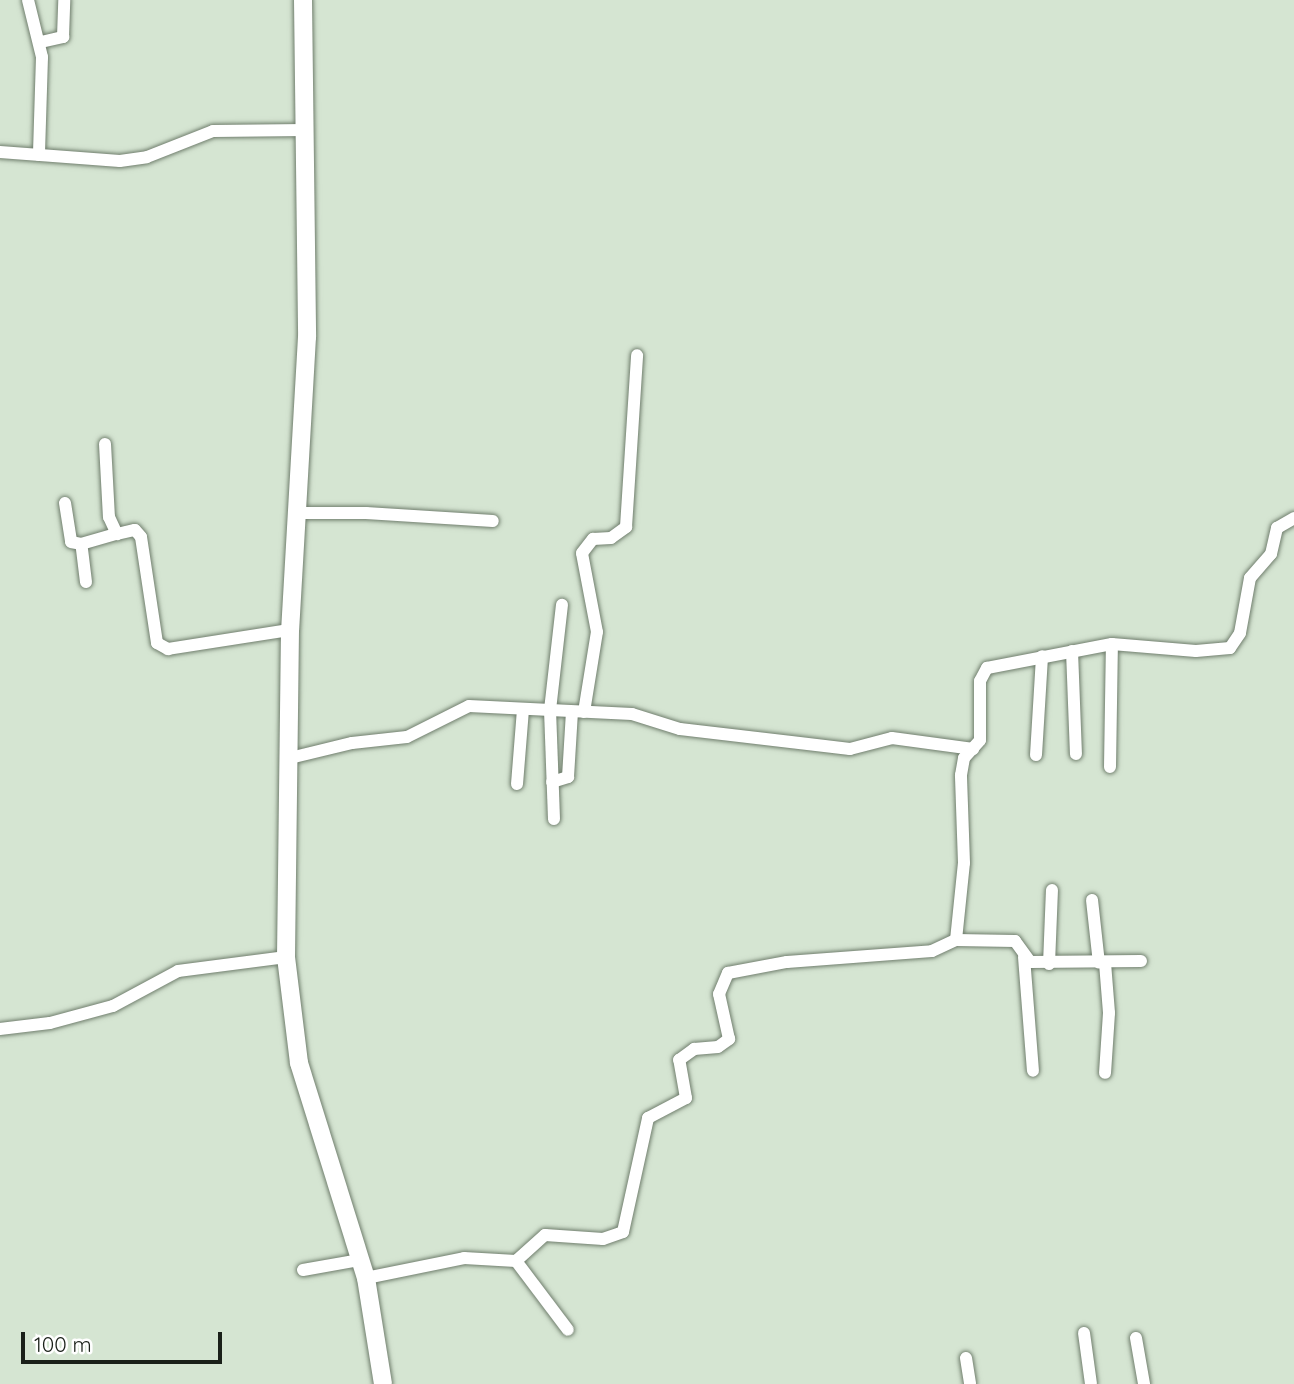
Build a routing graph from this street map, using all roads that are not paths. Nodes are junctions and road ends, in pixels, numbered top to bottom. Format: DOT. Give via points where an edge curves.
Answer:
graph roads {
  1 [pos="28,0"];
  2 [pos="64,0"];
  3 [pos="303,0"];
  4 [pos="41,42"];
  5 [pos="305,130"];
  6 [pos="0,152"];
  7 [pos="39,155"];
  8 [pos="637,355"];
  9 [pos="105,444"];
  10 [pos="65,503"];
  11 [pos="296,513"];
  12 [pos="1294,518"];
  13 [pos="493,521"];
  14 [pos="117,534"];
  15 [pos="81,544"];
  16 [pos="86,582"];
  17 [pos="562,605"];
  18 [pos="290,630"];
  19 [pos="1112,644"];
  20 [pos="1072,651"];
  21 [pos="1042,656"];
  22 [pos="523,710"];
  23 [pos="550,710"];
  24 [pos="578,712"];
  25 [pos="973,749"];
  26 [pos="1076,754"];
  27 [pos="1036,755"];
  28 [pos="290,758"];
  29 [pos="1110,767"];
  30 [pos="552,782"];
  31 [pos="517,783"];
  32 [pos="554,819"];
  33 [pos="1052,890"];
  34 [pos="1092,900"];
  35 [pos="956,940"];
  36 [pos="286,957"];
  37 [pos="1024,957"];
  38 [pos="1141,961"];
  39 [pos="1102,963"];
  40 [pos="1049,964"];
  41 [pos="0,1029"];
  42 [pos="1032,1071"];
  43 [pos="1105,1073"];
  44 [pos="360,1260"];
  45 [pos="516,1261"];
  46 [pos="303,1270"];
  47 [pos="366,1278"];
  48 [pos="568,1330"];
  49 [pos="1084,1333"];
  50 [pos="1136,1338"];
  51 [pos="966,1358"];
  52 [pos="383,1384"];
  53 [pos="970,1384"];
  54 [pos="1091,1384"];
  55 [pos="1143,1384"];
  1 -- 4 [label="street"];
  2 -- 4 [label="street" via="63,37"];
  3 -- 5 [label="main road"];
  4 -- 7 [label="street"];
  5 -- 7 [label="street" via="213,131 147,157 120,161"];
  5 -- 11 [label="main road" via="307,337"];
  6 -- 7 [label="street"];
  8 -- 24 [label="street" via="626,527 611,538 585,544 582,553 597,632"];
  9 -- 14 [label="street" via="109,517"];
  10 -- 15 [label="street" via="71,542"];
  11 -- 13 [label="street"];
  11 -- 18 [label="main road"];
  12 -- 19 [label="street" via="1278,528 1271,554 1250,578 1240,632 1230,648 1196,651"];
  14 -- 15 [label="street"];
  14 -- 18 [label="street" via="135,530 141,537 153,633 162,647"];
  15 -- 16 [label="street"];
  17 -- 23 [label="street"];
  18 -- 28 [label="main road"];
  19 -- 20 [label="street"];
  19 -- 29 [label="street"];
  20 -- 21 [label="street"];
  20 -- 26 [label="street"];
  21 -- 25 [label="street" via="987,668 980,681 980,740"];
  21 -- 27 [label="street"];
  22 -- 23 [label="street"];
  22 -- 28 [label="street" via="464,707 440,724 407,737 352,743"];
  22 -- 31 [label="street"];
  23 -- 24 [label="street"];
  23 -- 30 [label="street"];
  24 -- 25 [label="street" via="632,714 680,729 842,748 892,738"];
  24 -- 30 [label="street" via="568,777"];
  25 -- 35 [label="street" via="964,758 961,775 964,863"];
  28 -- 36 [label="main road"];
  30 -- 32 [label="street"];
  33 -- 40 [label="street"];
  34 -- 39 [label="street"];
  35 -- 37 [label="street" via="1015,941"];
  35 -- 45 [label="street" via="932,951 800,961 728,973 719,994 729,1039 718,1047 694,1049 679,1060 686,1098 648,1118 623,1232 603,1239 545,1236"];
  36 -- 41 [label="street" via="178,971 102,1009 50,1023"];
  36 -- 44 [label="main road" via="299,1063"];
  37 -- 40 [label="street"];
  37 -- 42 [label="street"];
  38 -- 39 [label="street"];
  39 -- 40 [label="street"];
  39 -- 43 [label="street" via="1109,1006"];
  44 -- 46 [label="street"];
  44 -- 47 [label="main road"];
  45 -- 47 [label="street" via="464,1258"];
  45 -- 48 [label="street"];
  47 -- 52 [label="main road"];
  49 -- 54 [label="street"];
  50 -- 55 [label="street"];
  51 -- 53 [label="street"];
}
